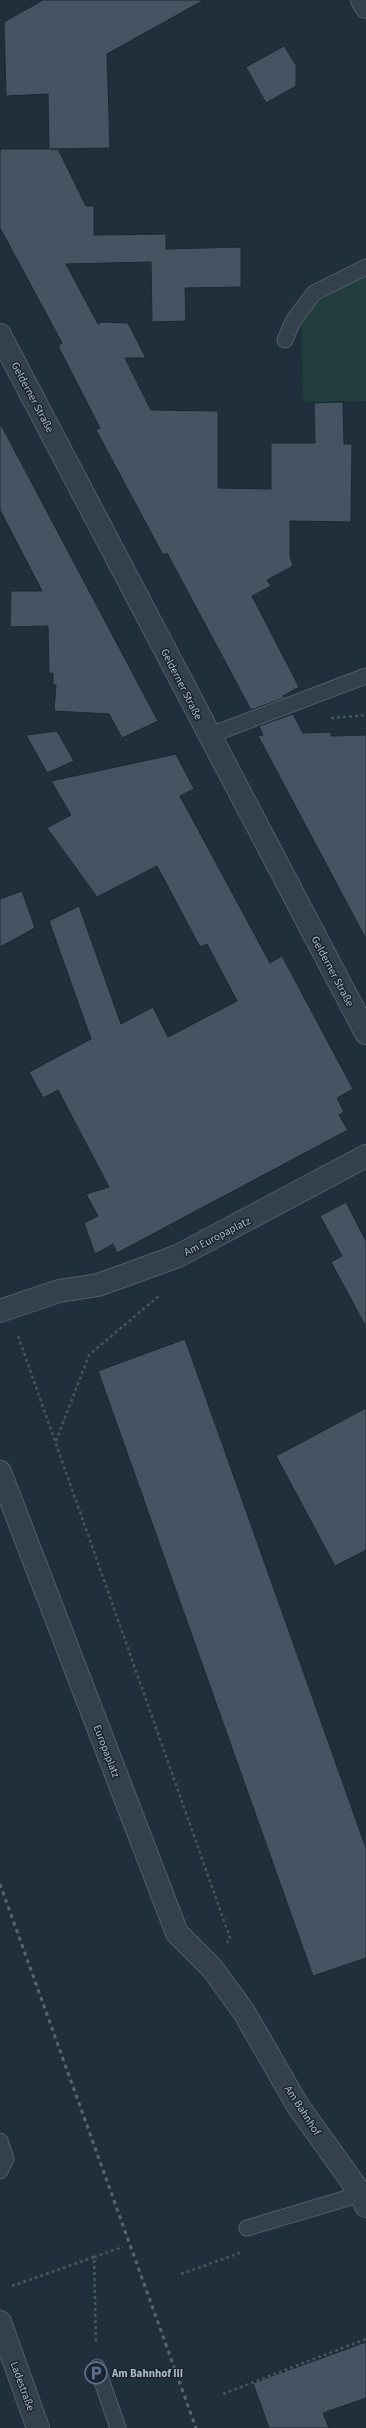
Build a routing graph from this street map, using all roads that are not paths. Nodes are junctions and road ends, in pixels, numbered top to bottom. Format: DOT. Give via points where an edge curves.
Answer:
graph roads {
  1 [pos="362,0"];
  2 [pos="366,7"];
  3 [pos="366,267"];
  4 [pos="0,334"];
  5 [pos="285,340"];
  6 [pos="366,676"];
  7 [pos="208,736"];
  8 [pos="366,1033"];
  9 [pos="366,1156"];
  10 [pos="4,1309"];
  11 [pos="0,1472"];
  12 [pos="244,2012"];
  13 [pos="0,2141"];
  14 [pos="0,2171"];
  15 [pos="364,2200"];
  16 [pos="247,2228"];
  17 [pos="0,2322"];
  18 [pos="97,2367"];
  19 [pos="38,2428"];
  20 [pos="118,2428"];
  1 -- 2 [label="street"];
  3 -- 5 [label="lane" via="314,293 293,321"];
  4 -- 7 [label="street, Gelderner Straße"];
  6 -- 7 [label="lane"];
  7 -- 8 [label="street, Gelderner Straße"];
  9 -- 10 [label="street, Am Europaplatz" via="178,1256 98,1285 59,1291"];
  11 -- 12 [label="street, Europaplatz" via="177,1933 212,1968"];
  12 -- 15 [label="street, Am Bahnhof" via="298,2106"];
  13 -- 14 [label="lane" via="6,2159"];
  15 -- 16 [label="lane"];
  17 -- 19 [label="street, Ladestraße"];
  18 -- 20 [label="lane"];
}
